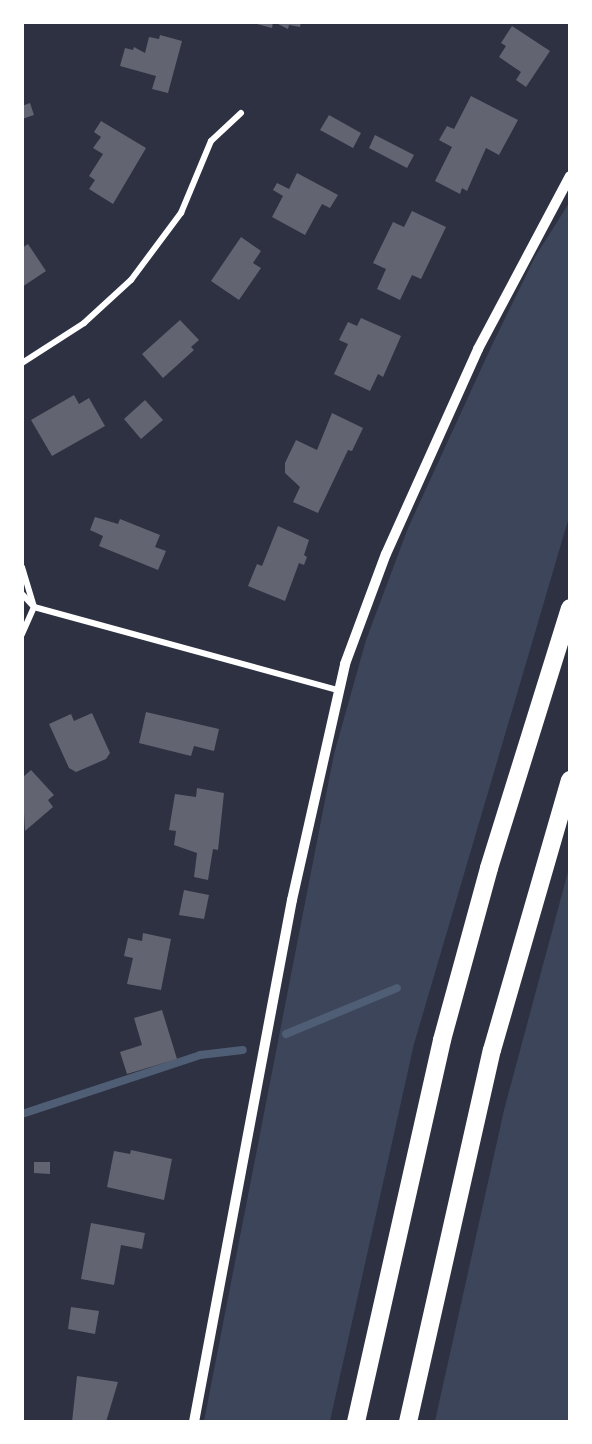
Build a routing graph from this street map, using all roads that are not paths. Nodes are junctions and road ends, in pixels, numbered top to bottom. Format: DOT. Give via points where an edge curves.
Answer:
graph roads {
  1 [pos="241,113"];
  2 [pos="570,176"];
  3 [pos="22,363"];
  4 [pos="22,567"];
  5 [pos="22,594"];
  6 [pos="34,607"];
  7 [pos="570,608"];
  8 [pos="22,634"];
  9 [pos="338,690"];
  10 [pos="570,780"];
  11 [pos="194,1422"];
  12 [pos="356,1422"];
  13 [pos="408,1422"];
  1 -- 3 [label="street" via="211,141 181,213 130,280 84,323"];
  2 -- 9 [label="street" via="492,319 397,528"];
  4 -- 6 [label="street"];
  5 -- 6 [label="street"];
  6 -- 8 [label="street"];
  6 -- 9 [label="street"];
  7 -- 12 [label="highway" via="492,858 442,1040"];
  9 -- 11 [label="street" via="292,900"];
  10 -- 13 [label="highway" via="492,1050"];
}
